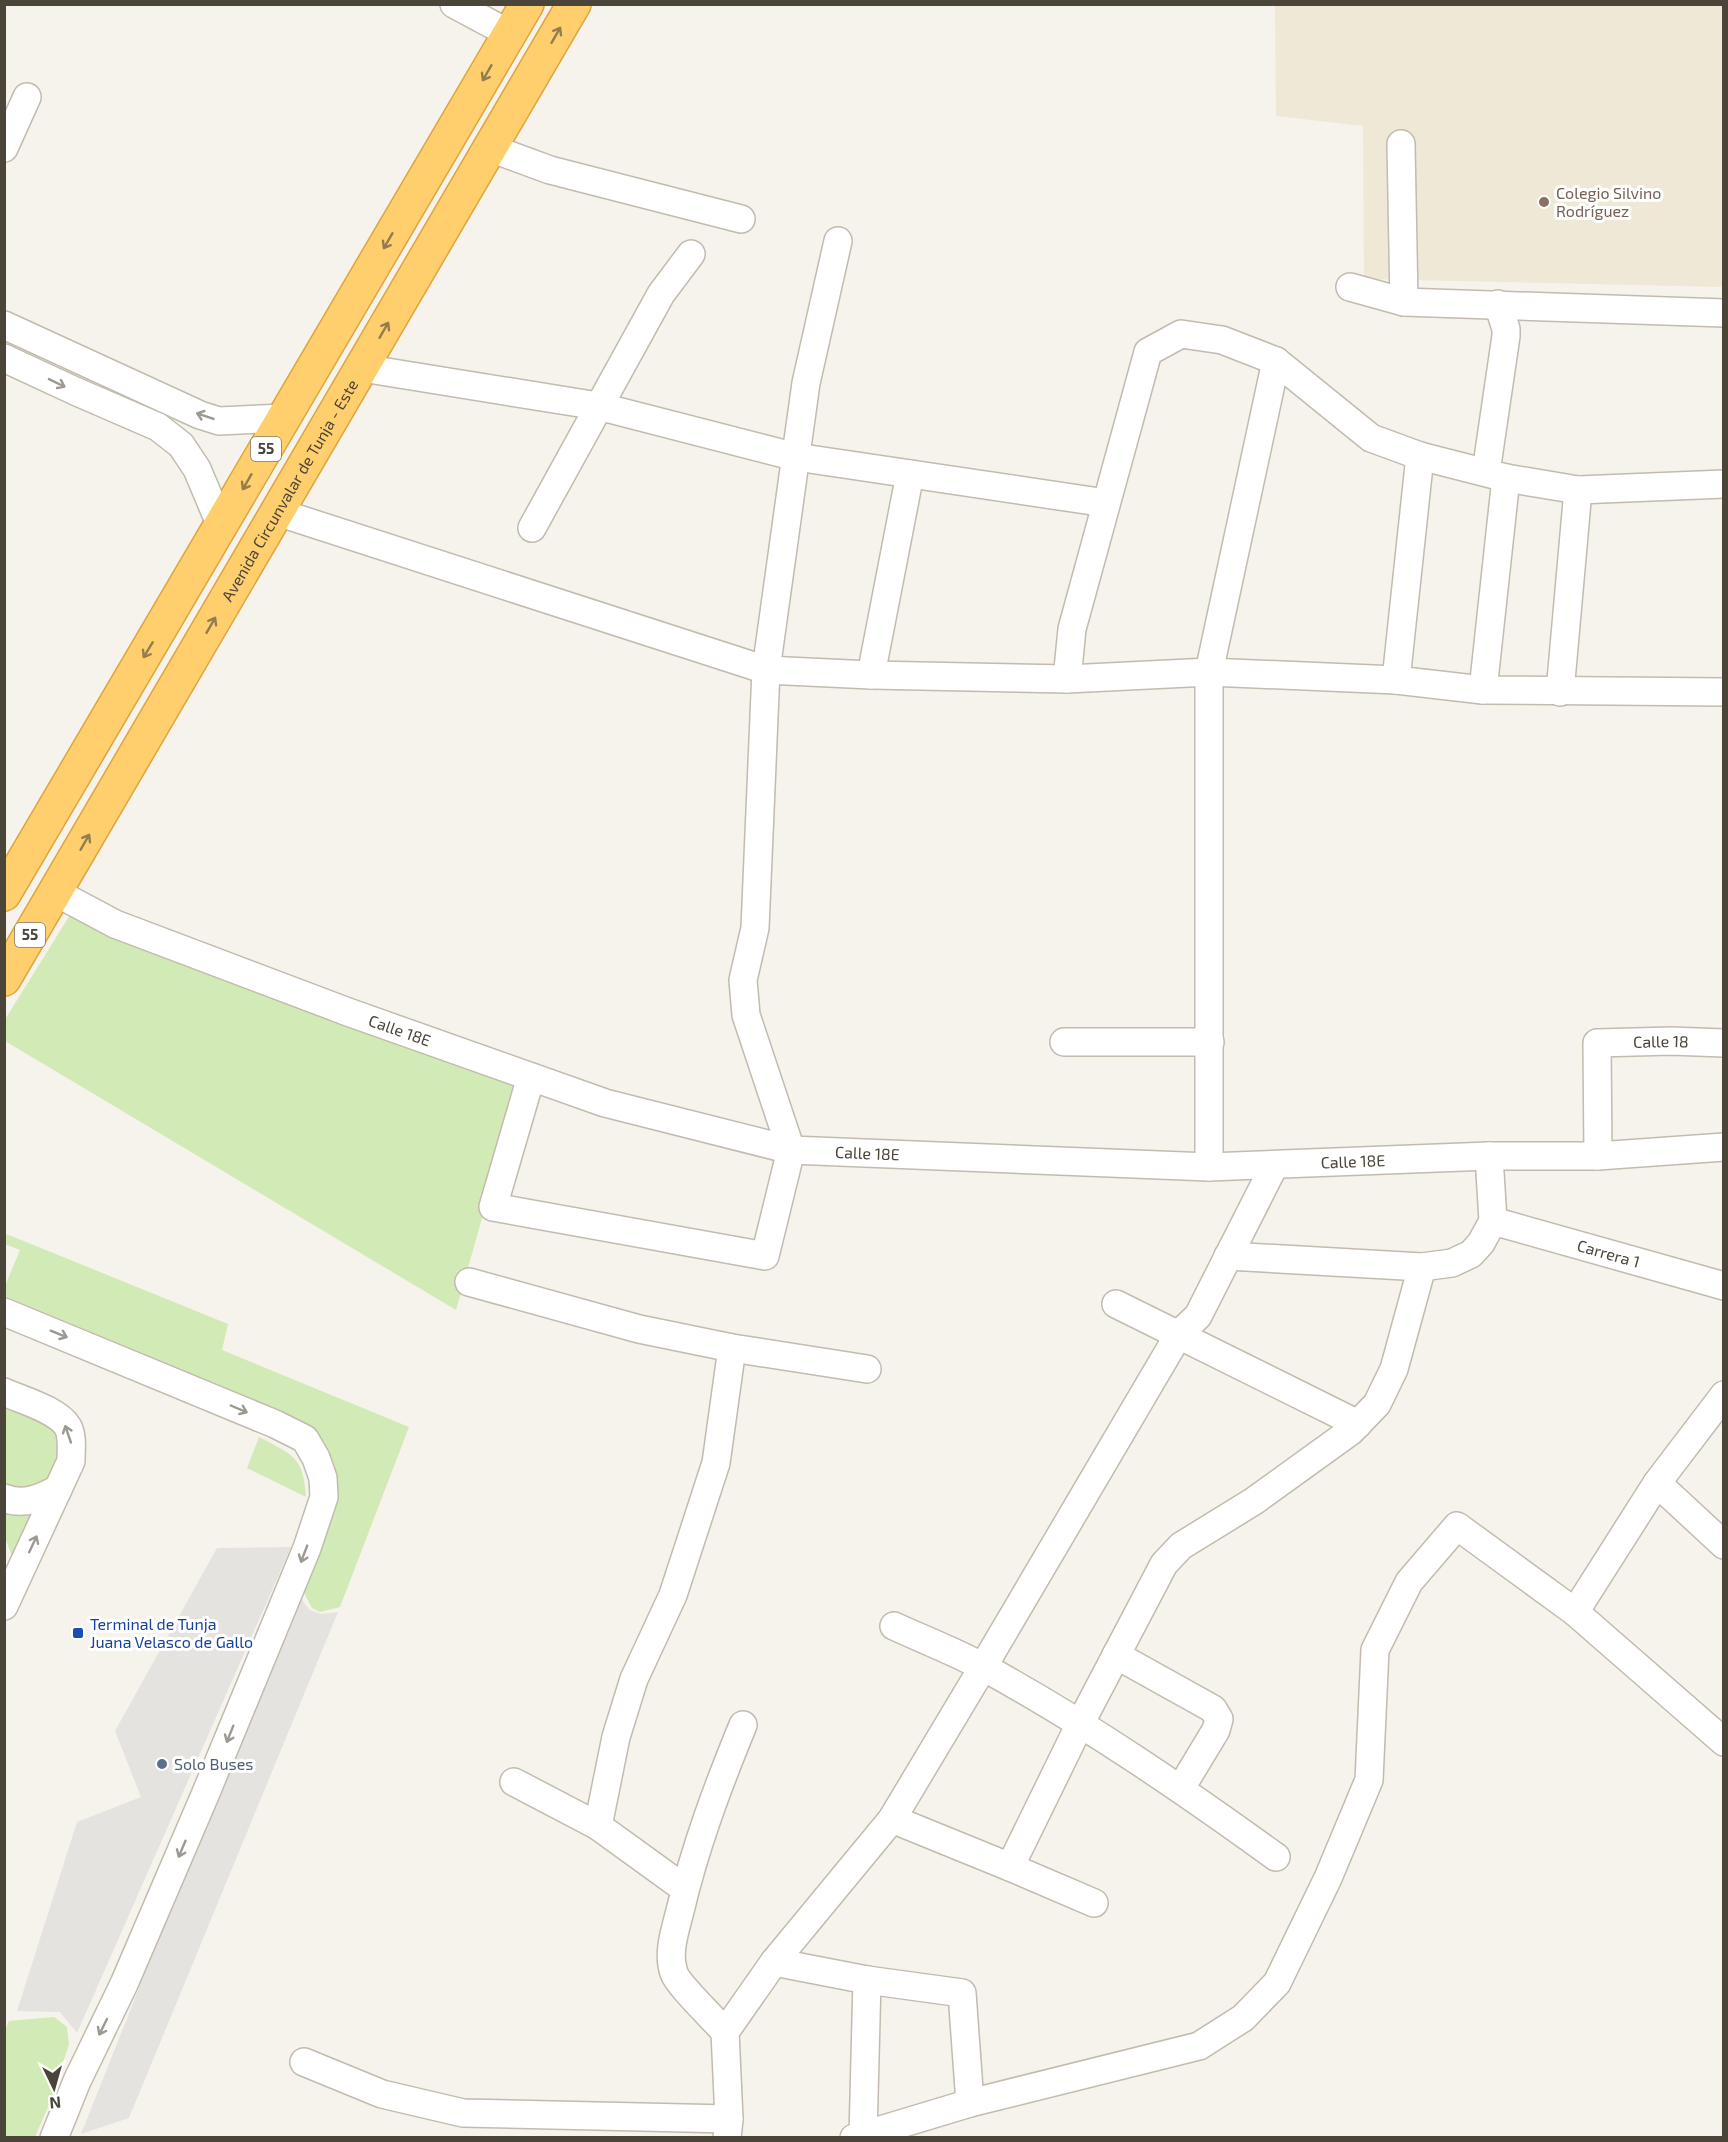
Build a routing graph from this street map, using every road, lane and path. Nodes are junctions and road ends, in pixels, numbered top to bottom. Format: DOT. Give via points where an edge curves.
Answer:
graph roads {
  1 [pos="454,4"];
  2 [pos="527,4"];
  3 [pos="574,4"];
  4 [pos="510,34"];
  5 [pos="27,97"];
  6 [pos="1401,144"];
  7 [pos="4,148"];
  8 [pos="490,148"];
  9 [pos="741,219"];
  10 [pos="838,241"];
  11 [pos="691,254"];
  12 [pos="1350,287"];
  13 [pos="1404,302"];
  14 [pos="1498,304"];
  15 [pos="1724,313"];
  16 [pos="4,325"];
  17 [pos="42,342"];
  18 [pos="4,358"];
  19 [pos="1276,361"];
  20 [pos="362,368"];
  21 [pos="29,369"];
  22 [pos="598,406"];
  23 [pos="284,418"];
  24 [pos="1420,456"];
  25 [pos="796,457"];
  26 [pos="910,474"];
  27 [pos="1496,475"];
  28 [pos="1724,484"];
  29 [pos="1578,490"];
  30 [pos="1106,503"];
  31 [pos="277,512"];
  32 [pos="220,526"];
  33 [pos="532,528"];
  34 [pos="766,670"];
  35 [pos="1209,672"];
  36 [pos="871,675"];
  37 [pos="1067,679"];
  38 [pos="1396,680"];
  39 [pos="1483,690"];
  40 [pos="1560,692"];
  41 [pos="1724,692"];
  42 [pos="55,892"];
  43 [pos="4,894"];
  44 [pos="4,978"];
  45 [pos="1064,1042"];
  46 [pos="1210,1042"];
  47 [pos="1724,1043"];
  48 [pos="531,1077"];
  49 [pos="1724,1147"];
  50 [pos="791,1150"];
  51 [pos="1489,1156"];
  52 [pos="1598,1156"];
  53 [pos="1274,1166"];
  54 [pos="1209,1167"];
  55 [pos="1494,1221"];
  56 [pos="1228,1256"];
  57 [pos="1422,1267"];
  58 [pos="469,1282"];
  59 [pos="1724,1286"];
  60 [pos="1116,1304"];
  61 [pos="4,1312"];
  62 [pos="1179,1334"];
  63 [pos="732,1348"];
  64 [pos="867,1369"];
  65 [pos="4,1392"];
  66 [pos="1724,1395"];
  67 [pos="1358,1424"];
  68 [pos="1657,1483"];
  69 [pos="58,1489"];
  70 [pos="4,1498"];
  71 [pos="1724,1545"];
  72 [pos="6,1592"];
  73 [pos="1575,1612"];
  74 [pos="894,1626"];
  75 [pos="1116,1655"];
  76 [pos="983,1667"];
  77 [pos="1080,1724"];
  78 [pos="744,1725"];
  79 [pos="1724,1743"];
  80 [pos="514,1782"];
  81 [pos="1180,1788"];
  82 [pos="892,1819"];
  83 [pos="598,1826"];
  84 [pos="1276,1857"];
  85 [pos="1010,1867"];
  86 [pos="685,1889"];
  87 [pos="1094,1903"];
  88 [pos="774,1962"];
  89 [pos="867,1980"];
  90 [pos="725,2032"];
  91 [pos="304,2062"];
  92 [pos="970,2103"];
  93 [pos="728,2128"];
  94 [pos="858,2137"];
  95 [pos="54,2138"];
  1 -- 4 [label="street"];
  2 -- 4 [label="highway, 55"];
  8 -- 3 [label="highway, Avenida Circunvalar de Tunja - Este / 55, one-way"];
  4 -- 23 [label="highway, 55, one-way"];
  5 -- 7 [label="street"];
  6 -- 13 [label="street"];
  8 -- 9 [label="street" via="550,170"];
  20 -- 8 [label="highway, Avenida Circunvalar de Tunja - Este / 55, one-way"];
  10 -- 25 [label="street" via="806,383"];
  11 -- 22 [label="street" via="661,294"];
  12 -- 13 [label="street"];
  13 -- 14 [label="street"];
  14 -- 15 [label="street"];
  14 -- 27 [label="street" via="1506,336"];
  16 -- 17 [label="street"];
  17 -- 21 [label="street"];
  23 -- 17 [label="street, one-way" via="219,421"];
  18 -- 21 [label="street"];
  19 -- 24 [label="street" via="1371,438"];
  19 -- 30 [label="street" via="1222,340 1181,334 1148,352"];
  19 -- 35 [label="street"];
  20 -- 22 [label="street"];
  20 -- 31 [label="highway, Avenida Circunvalar de Tunja - Este / 55"];
  21 -- 32 [label="street, one-way" via="158,427 181,445 197,469"];
  22 -- 25 [label="street"];
  22 -- 33 [label="street"];
  23 -- 32 [label="highway, 55, one-way"];
  24 -- 27 [label="street"];
  24 -- 38 [label="street"];
  25 -- 26 [label="street"];
  25 -- 34 [label="street"];
  26 -- 30 [label="street"];
  26 -- 36 [label="street"];
  27 -- 29 [label="street"];
  27 -- 39 [label="street"];
  28 -- 29 [label="street"];
  29 -- 40 [label="street"];
  30 -- 37 [label="street" via="1072,629"];
  31 -- 34 [label="street"];
  42 -- 31 [label="highway, Avenida Circunvalar de Tunja - Este / 55, one-way"];
  32 -- 43 [label="highway, 55, one-way"];
  34 -- 36 [label="street"];
  34 -- 50 [label="street" via="755,928 743,980 746,1015"];
  35 -- 37 [label="street"];
  35 -- 38 [label="street"];
  35 -- 46 [label="street"];
  36 -- 37 [label="street"];
  38 -- 39 [label="street"];
  39 -- 40 [label="street"];
  40 -- 41 [label="street"];
  42 -- 44 [label="highway, Avenida Circunvalar de Tunja - Este / 55"];
  42 -- 48 [label="street, Calle 18E" via="115,924"];
  45 -- 46 [label="street"];
  46 -- 54 [label="street"];
  47 -- 52 [label="street, Calle 18" via="1597,1043"];
  48 -- 50 [label="street, Calle 18E" via="605,1103"];
  48 -- 50 [label="street" via="493,1207 765,1256"];
  49 -- 52 [label="street, Calle 18E"];
  50 -- 54 [label="street, Calle 18E"];
  51 -- 52 [label="street, Calle 18E"];
  51 -- 53 [label="street, Calle 18E"];
  51 -- 55 [label="street"];
  53 -- 54 [label="street, Calle 18E"];
  53 -- 56 [label="street"];
  55 -- 57 [label="street" via="1471,1254 1452,1263"];
  55 -- 59 [label="street, Carrera 1"];
  56 -- 57 [label="street"];
  56 -- 62 [label="street" via="1198,1316"];
  57 -- 67 [label="street" via="1394,1369 1377,1404"];
  58 -- 63 [label="street" via="639,1329"];
  60 -- 62 [label="street"];
  61 -- 95 [label="street, one-way" via="305,1438 323,1478 324,1497 302,1559 205,1795"];
  62 -- 67 [label="street"];
  62 -- 76 [label="street"];
  63 -- 64 [label="street"];
  63 -- 83 [label="street" via="716,1463 673,1594 634,1679 616,1737"];
  69 -- 65 [label="street, one-way" via="71,1461 68,1428 58,1416"];
  66 -- 68 [label="street"];
  67 -- 75 [label="street" via="1254,1501 1181,1546 1164,1564"];
  68 -- 71 [label="street"];
  68 -- 73 [label="street"];
  69 -- 70 [label="street" via="28,1501"];
  72 -- 69 [label="street, one-way"];
  73 -- 79 [label="street"];
  73 -- 92 [label="street" via="1457,1526 1409,1582 1375,1650 1369,1780 1328,1878 1276,1983 1243,2018 1199,2046"];
  74 -- 76 [label="street"];
  75 -- 77 [label="street"];
  75 -- 81 [label="street" via="1213,1709 1219,1719"];
  76 -- 77 [label="street"];
  76 -- 82 [label="street"];
  77 -- 81 [label="street"];
  77 -- 85 [label="street"];
  78 -- 86 [label="street" via="712,1800"];
  80 -- 83 [label="street"];
  81 -- 84 [label="street"];
  82 -- 85 [label="street"];
  82 -- 88 [label="street"];
  83 -- 86 [label="street"];
  85 -- 87 [label="street"];
  86 -- 90 [label="street" via="671,1964 675,1977"];
  88 -- 89 [label="street"];
  88 -- 90 [label="street"];
  89 -- 92 [label="street" via="962,1993"];
  89 -- 94 [label="street"];
  90 -- 93 [label="street"];
  91 -- 93 [label="street" via="382,2094 463,2113"];
  92 -- 94 [label="street"];
}
